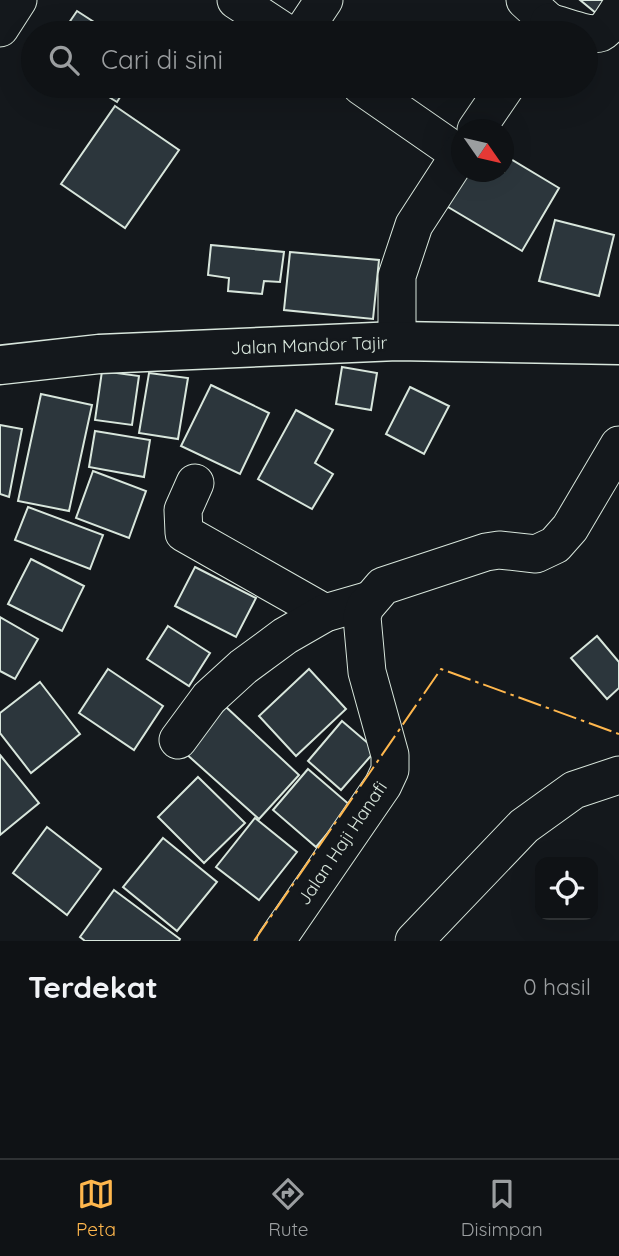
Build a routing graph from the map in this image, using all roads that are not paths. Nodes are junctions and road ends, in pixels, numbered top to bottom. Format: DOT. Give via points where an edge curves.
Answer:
graph roads {
  1 [pos="18,0"];
  2 [pos="236,0"];
  3 [pos="324,0"];
  4 [pos="619,10"];
  5 [pos="268,21"];
  6 [pos="310,21"];
  7 [pos="0,27"];
  8 [pos="598,33"];
  9 [pos="382,98"];
  10 [pos="498,98"];
  11 [pos="484,119"];
  12 [pos="451,137"];
  13 [pos="451,168"];
  14 [pos="397,341"];
  15 [pos="619,345"];
  16 [pos="0,365"];
  17 [pos="619,445"];
  18 [pos="195,483"];
  19 [pos="370,600"];
  20 [pos="325,613"];
  21 [pos="178,740"];
  22 [pos="619,775"];
  23 [pos="276,941"];
  24 [pos="414,941"];
  1 -- 7 [label="street"];
  2 -- 5 [label="street"];
  3 -- 6 [label="street"];
  4 -- 8 [label="street"];
  9 -- 12 [label="street"];
  10 -- 11 [label="street"];
  13 -- 14 [label="street" via="414,225 397,276"];
  14 -- 15 [label="street, Jalan Mandor Tajir"];
  14 -- 16 [label="street, Jalan Mandor Tajir" via="99,354"];
  17 -- 19 [label="street" via="555,545 536,554 485,552 383,586"];
  18 -- 20 [label="street" via="183,510 184,533"];
  19 -- 20 [label="street"];
  19 -- 23 [label="street, Jalan Haji Hanafi" via="362,617 367,672 390,770"];
  20 -- 21 [label="street" via="243,667 209,698"];
  22 -- 24 [label="street" via="574,790 524,826"];
}
